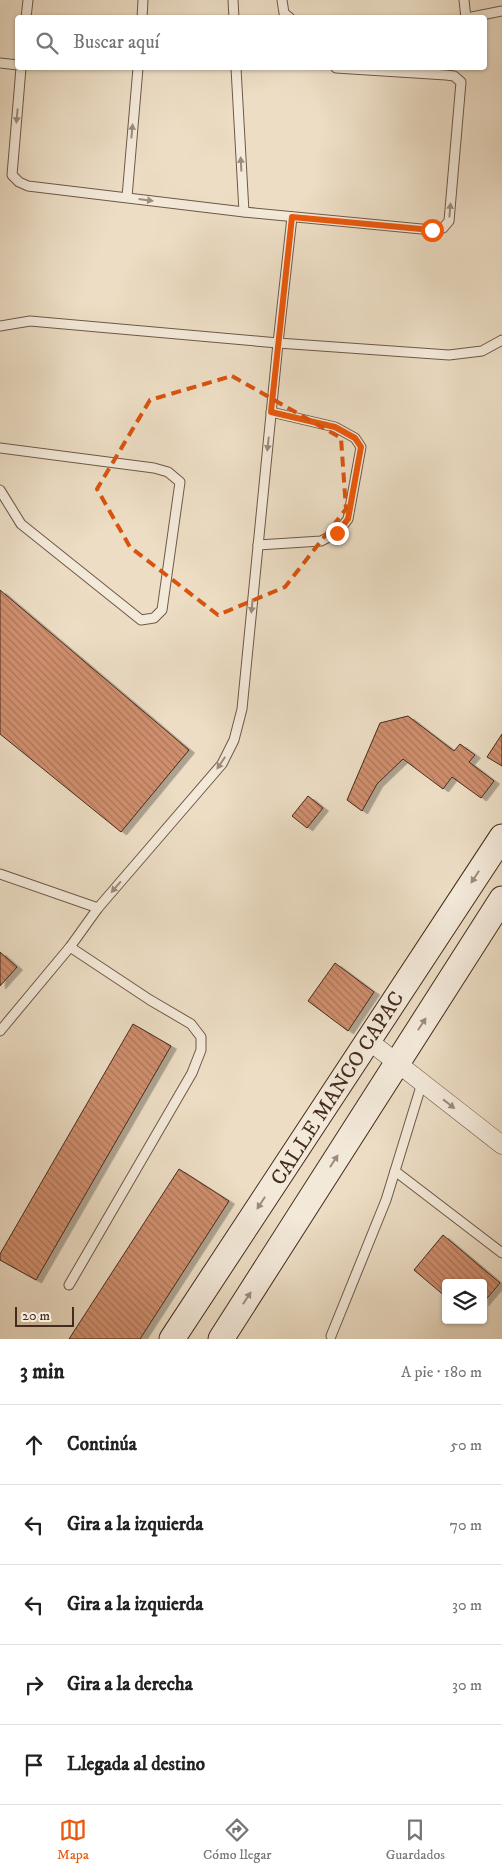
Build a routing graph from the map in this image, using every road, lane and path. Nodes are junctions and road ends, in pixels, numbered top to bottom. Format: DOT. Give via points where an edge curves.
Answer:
graph roads {
  1 [pos="28,0"];
  2 [pos="143,0"];
  3 [pos="233,0"];
  4 [pos="282,0"];
  5 [pos="464,0"];
  6 [pos="502,11"];
  7 [pos="26,15"];
  8 [pos="142,15"];
  9 [pos="234,15"];
  10 [pos="286,15"];
  11 [pos="466,15"];
  12 [pos="481,15"];
  13 [pos="0,63"];
  14 [pos="15,65"];
  15 [pos="21,70"];
  16 [pos="138,70"];
  17 [pos="236,70"];
  18 [pos="367,70"];
  19 [pos="127,197"];
  20 [pos="244,212"];
  21 [pos="292,217"];
  22 [pos="0,326"];
  23 [pos="502,340"];
  24 [pos="278,343"];
  25 [pos="271,412"];
  26 [pos="0,448"];
  27 [pos="0,490"];
  28 [pos="258,545"];
  29 [pos="502,837"];
  30 [pos="0,874"];
  31 [pos="502,899"];
  32 [pos="98,908"];
  33 [pos="70,947"];
  34 [pos="0,1031"];
  35 [pos="368,1041"];
  36 [pos="396,1063"];
  37 [pos="422,1083"];
  38 [pos="502,1145"];
  39 [pos="395,1171"];
  40 [pos="502,1253"];
  41 [pos="69,1285"];
  42 [pos="331,1336"];
  43 [pos="172,1339"];
  44 [pos="221,1339"];
  1 -- 7 [label="lane"];
  2 -- 8 [label="lane"];
  3 -- 9 [label="lane"];
  4 -- 10 [label="lane"];
  5 -- 11 [label="lane"];
  6 -- 12 [label="lane"];
  13 -- 14 [label="lane"];
  15 -- 19 [label="lane, one-way" via="12,175 28,186"];
  19 -- 16 [label="lane, one-way"];
  20 -- 17 [label="lane, one-way"];
  21 -- 18 [label="lane, one-way" via="432,230 442,228 449,221 461,82 454,76"];
  19 -- 20 [label="lane, one-way"];
  20 -- 21 [label="lane"];
  21 -- 24 [label="lane"];
  22 -- 24 [label="lane" via="30,321"];
  23 -- 24 [label="lane" via="482,351 449,355"];
  24 -- 25 [label="lane"];
  25 -- 28 [label="lane, one-way"];
  25 -- 28 [label="lane" via="335,427 355,438 361,447 348,519 337,533 322,541"];
  26 -- 27 [label="lane" via="154,468 168,472 180,482 162,610 154,618 141,620 21,524"];
  28 -- 32 [label="lane, one-way" via="242,708 234,740 222,764"];
  29 -- 35 [label="main road, CALLE MANCO CAPAC, one-way"];
  30 -- 32 [label="lane"];
  36 -- 31 [label="main road, CALLE MANCO CAPAC, one-way"];
  32 -- 33 [label="lane"];
  33 -- 34 [label="lane"];
  33 -- 41 [label="lane" via="191,1024 201,1036 201,1050 192,1073"];
  35 -- 36 [label="street"];
  35 -- 43 [label="main road, CALLE MANCO CAPAC, one-way"];
  36 -- 37 [label="street"];
  44 -- 36 [label="main road, CALLE MANCO CAPAC, one-way"];
  37 -- 38 [label="street, one-way"];
  37 -- 39 [label="lane"];
  39 -- 40 [label="lane"];
  39 -- 42 [label="lane"];
}
